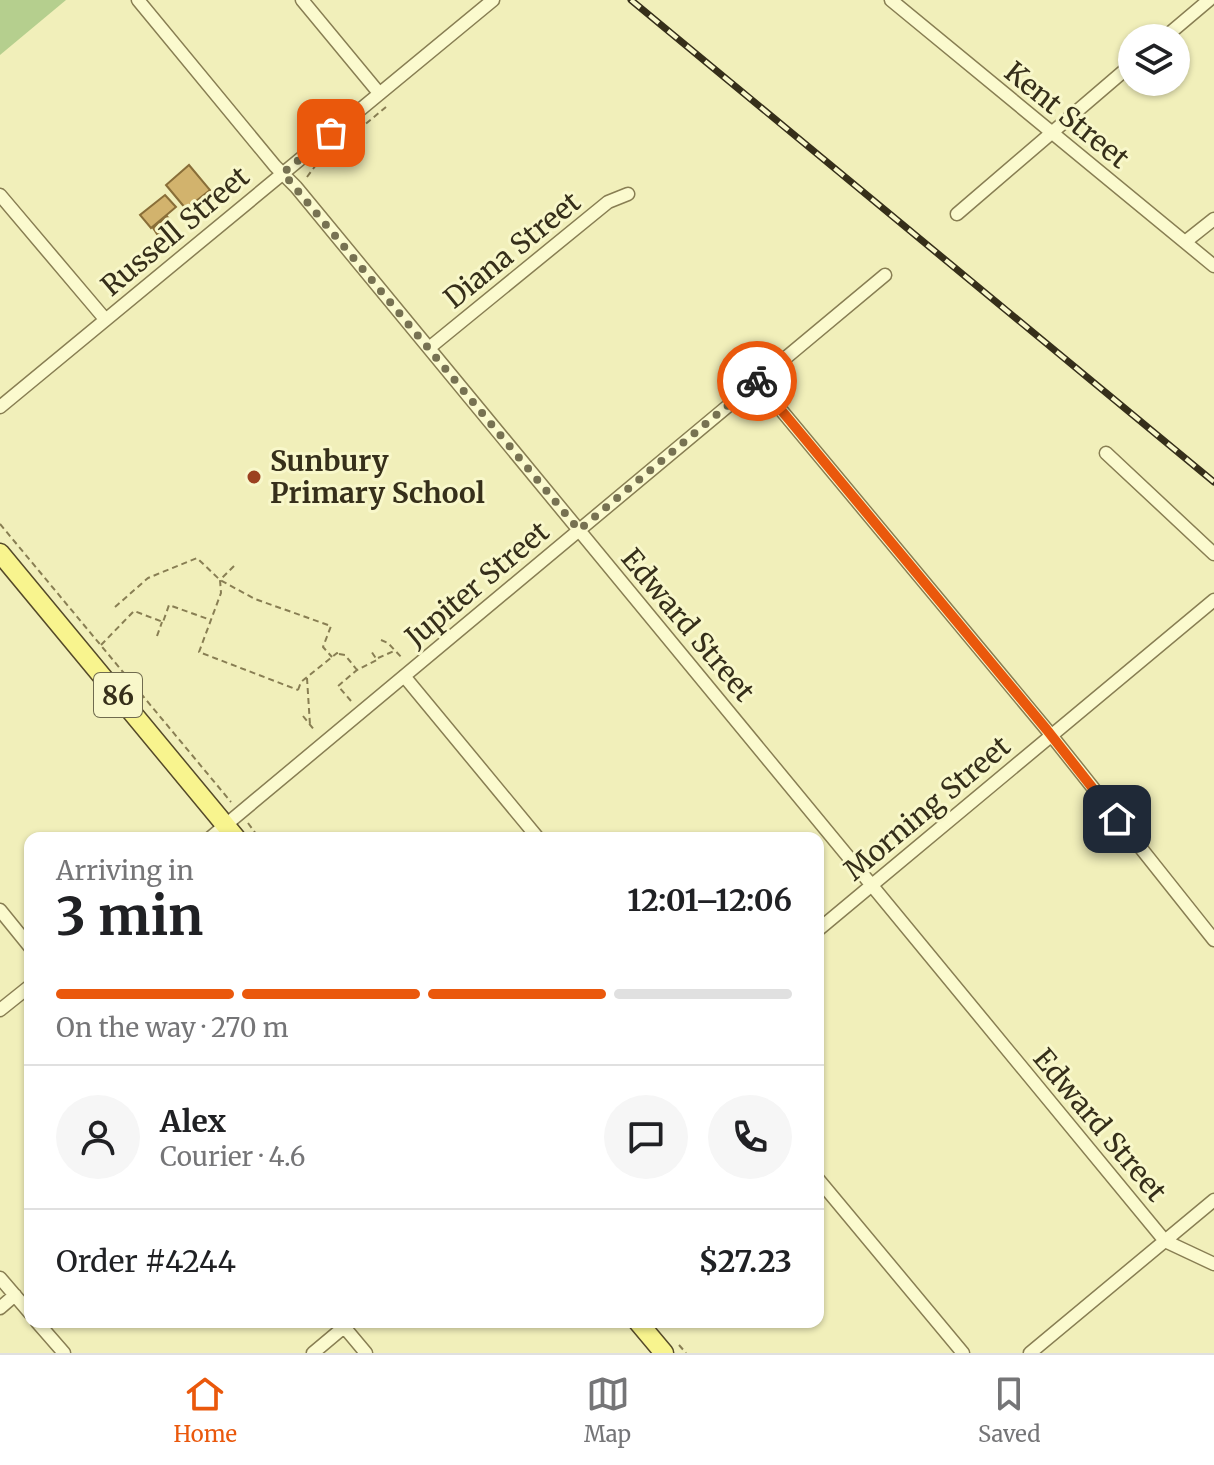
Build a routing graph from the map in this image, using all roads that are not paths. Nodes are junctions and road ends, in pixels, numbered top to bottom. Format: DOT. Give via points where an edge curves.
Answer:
graph roads {
  1 [pos="138,0"];
  2 [pos="302,0"];
  3 [pos="493,0"];
  4 [pos="891,0"];
  5 [pos="1209,0"];
  6 [pos="1181,24"];
  7 [pos="1118,76"];
  8 [pos="379,93"];
  9 [pos="1051,132"];
  10 [pos="283,173"];
  11 [pos="628,194"];
  12 [pos="0,195"];
  13 [pos="957,214"];
  14 [pos="1214,219"];
  15 [pos="1185,242"];
  16 [pos="1214,266"];
  17 [pos="885,275"];
  18 [pos="105,319"];
  19 [pos="429,348"];
  20 [pos="757,381"];
  21 [pos="0,407"];
  22 [pos="1106,453"];
  23 [pos="579,530"];
  24 [pos="0,553"];
  25 [pos="1214,554"];
  26 [pos="1214,600"];
  27 [pos="404,676"];
  28 [pos="1052,737"];
  29 [pos="237,829"];
  30 [pos="533,832"];
  31 [pos="872,886"];
  32 [pos="0,910"];
  33 [pos="824,925"];
  34 [pos="24,940"];
  35 [pos="1214,940"];
  36 [pos="24,991"];
  37 [pos="0,1010"];
  38 [pos="824,1186"];
  39 [pos="1214,1200"];
  40 [pos="1165,1241"];
  41 [pos="1214,1264"];
  42 [pos="0,1278"];
  43 [pos="15,1295"];
  44 [pos="24,1306"];
  45 [pos="0,1308"];
  46 [pos="42,1328"];
  47 [pos="341,1328"];
  48 [pos="348,1328"];
  49 [pos="643,1328"];
  50 [pos="64,1353"];
  51 [pos="313,1353"];
  52 [pos="366,1353"];
  53 [pos="664,1353"];
  54 [pos="963,1353"];
  55 [pos="1030,1353"];
  1 -- 10 [label="street, Edward Street"];
  2 -- 8 [label="street"];
  3 -- 8 [label="street, Russell Street"];
  4 -- 9 [label="street, Kent Street"];
  5 -- 6 [label="street"];
  7 -- 9 [label="street"];
  8 -- 10 [label="street, Russell Street"];
  9 -- 13 [label="street"];
  9 -- 15 [label="street, Kent Street"];
  10 -- 18 [label="street, Russell Street"];
  10 -- 19 [label="street, Edward Street"];
  11 -- 19 [label="street, Diana Street" via="608,202"];
  12 -- 18 [label="street"];
  14 -- 15 [label="street"];
  15 -- 16 [label="street, Kent Street"];
  17 -- 20 [label="street, Jupiter Street"];
  18 -- 21 [label="street, Russell Street"];
  19 -- 23 [label="street, Edward Street"];
  20 -- 23 [label="street, Jupiter Street"];
  20 -- 28 [label="street"];
  22 -- 25 [label="street"];
  23 -- 27 [label="street, Jupiter Street"];
  23 -- 31 [label="street, Edward Street"];
  24 -- 29 [label="main road, 86"];
  26 -- 28 [label="street, Morning Street"];
  27 -- 29 [label="street, Jupiter Street"];
  27 -- 30 [label="street"];
  28 -- 31 [label="street, Morning Street"];
  28 -- 35 [label="street"];
  31 -- 33 [label="street, Morning Street"];
  31 -- 40 [label="street, Edward Street"];
  32 -- 34 [label="street"];
  36 -- 37 [label="street"];
  38 -- 54 [label="street"];
  39 -- 40 [label="street"];
  40 -- 41 [label="street, Edward Street"];
  40 -- 55 [label="street"];
  42 -- 43 [label="street"];
  43 -- 44 [label="street"];
  43 -- 45 [label="street"];
  46 -- 50 [label="street"];
  47 -- 51 [label="street"];
  48 -- 52 [label="street"];
  49 -- 53 [label="main road"];
}
